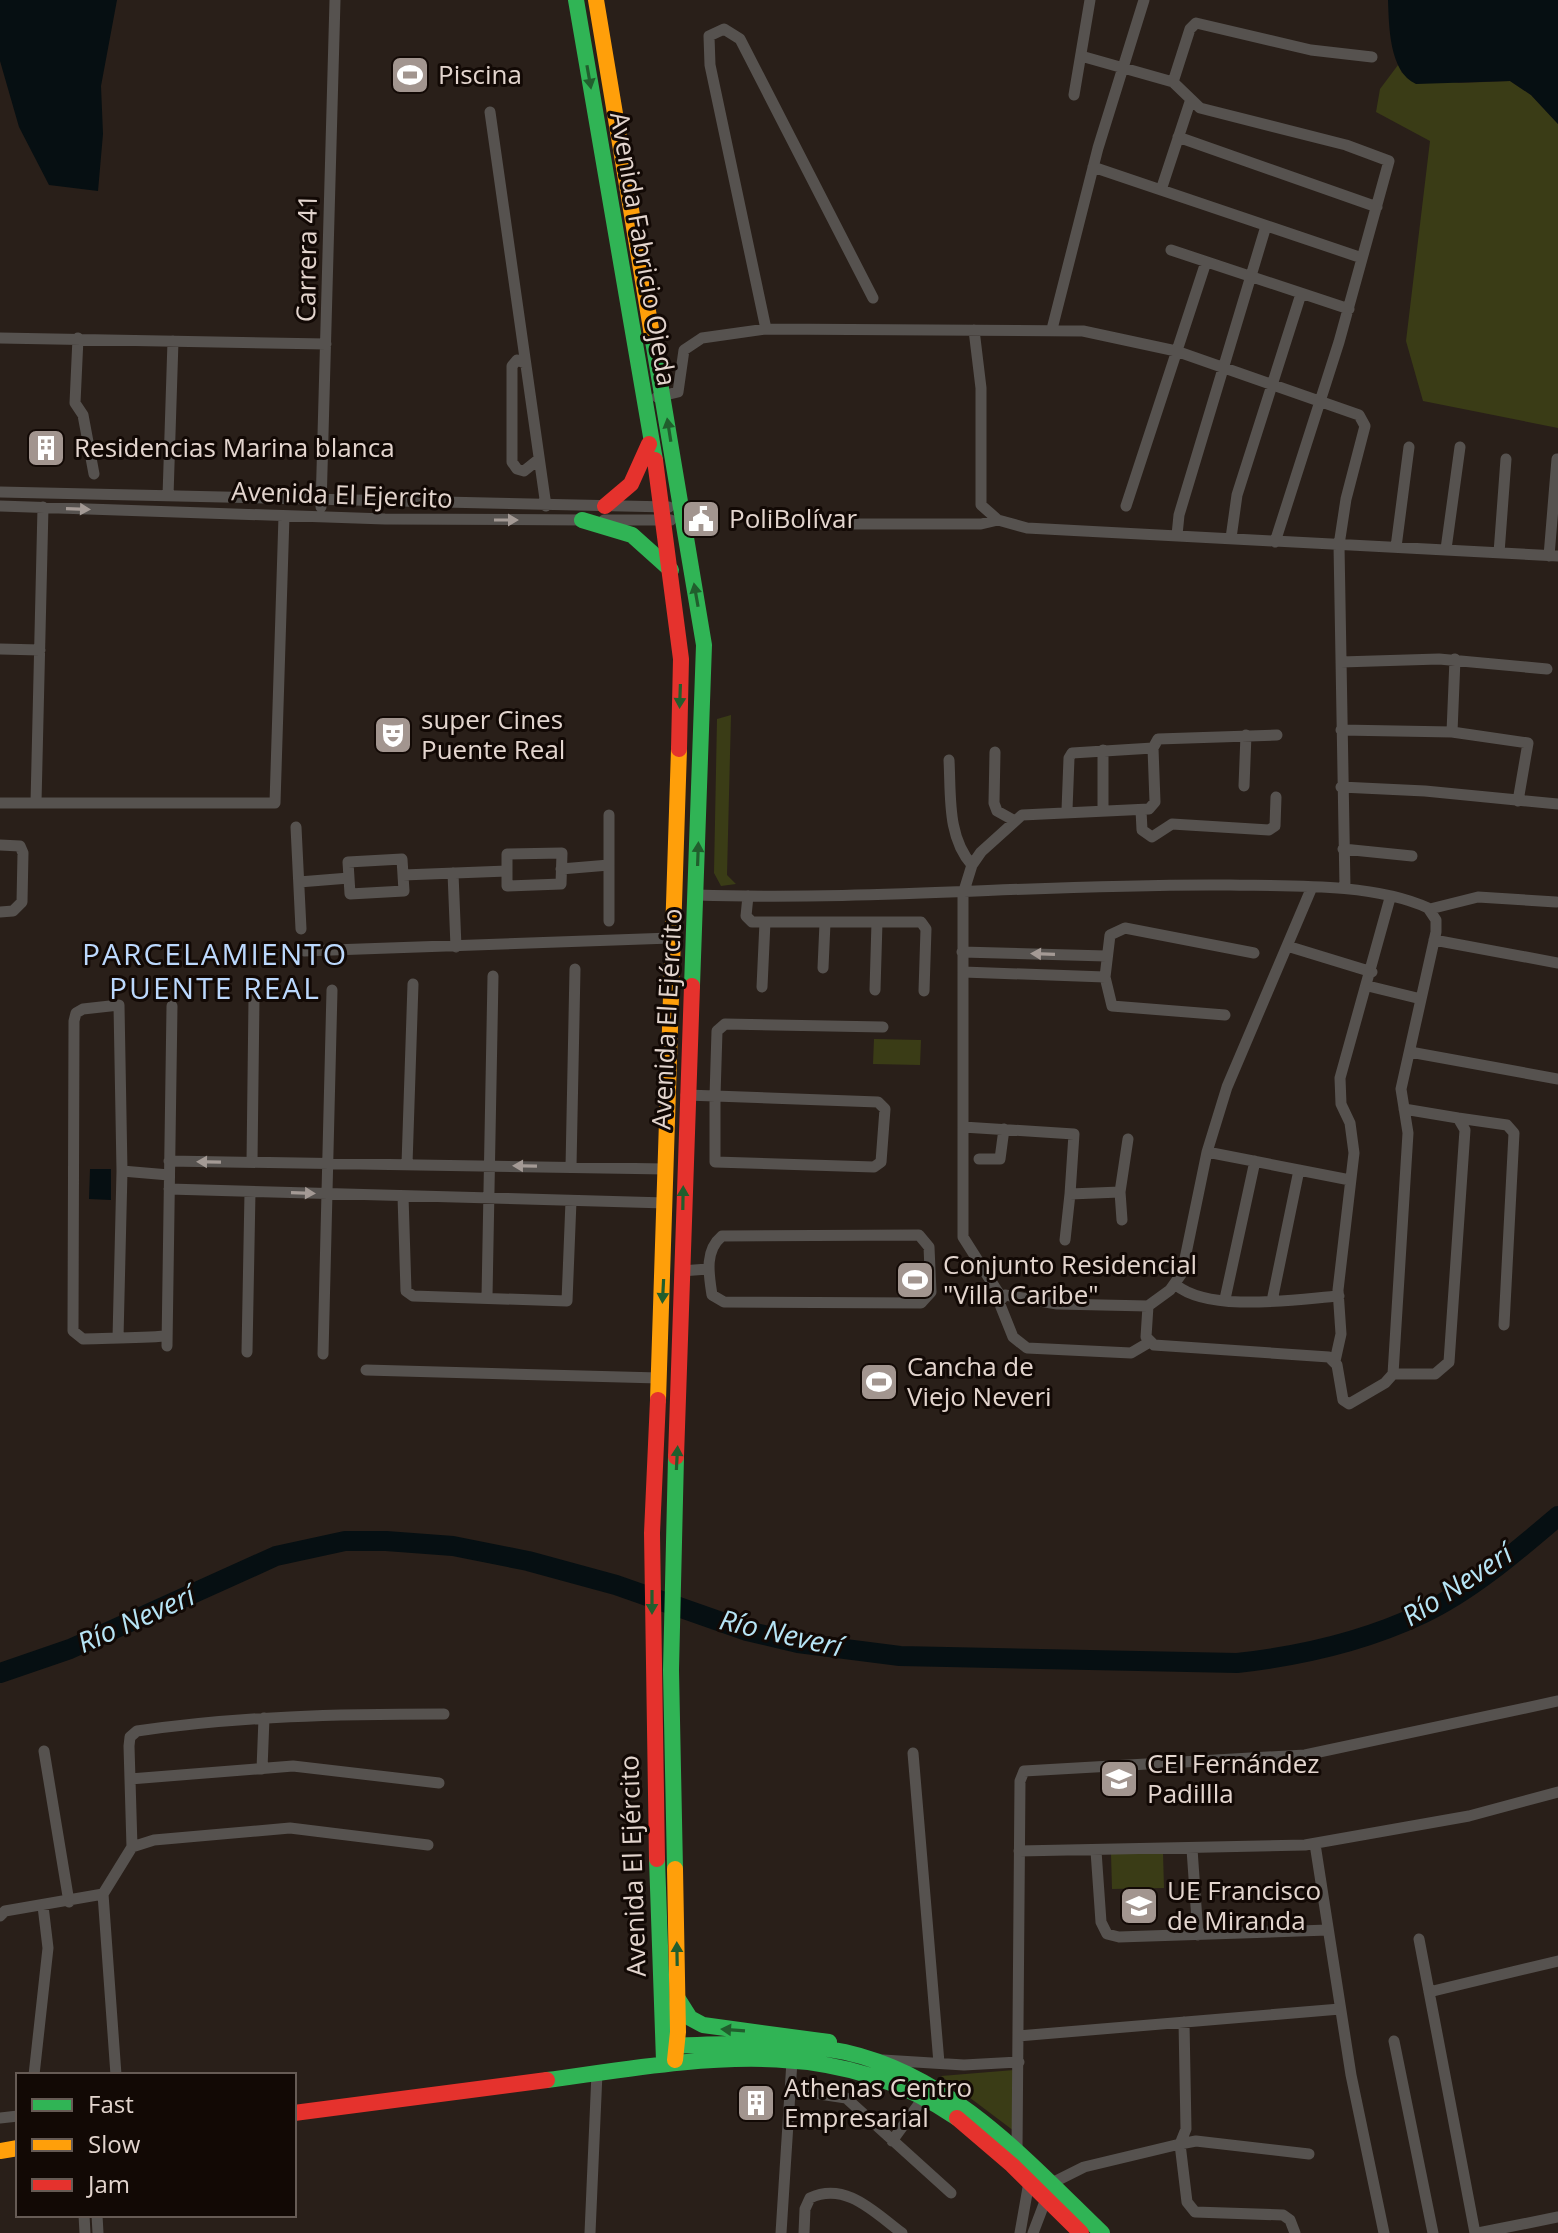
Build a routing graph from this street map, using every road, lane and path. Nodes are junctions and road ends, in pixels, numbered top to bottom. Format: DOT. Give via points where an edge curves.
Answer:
graph roads {
  1 [pos="335,0"];
  2 [pos="576,0"];
  3 [pos="596,0"];
  4 [pos="1090,0"];
  5 [pos="1144,0"];
  6 [pos="1081,56"];
  7 [pos="1372,57"];
  8 [pos="1123,68"];
  9 [pos="1173,82"];
  10 [pos="1074,95"];
  11 [pos="1190,102"];
  12 [pos="490,112"];
  13 [pos="1178,137"];
  14 [pos="1093,167"];
  15 [pos="1161,190"];
  16 [pos="1377,207"];
  17 [pos="1266,226"];
  18 [pos="1171,250"];
  19 [pos="1362,258"];
  20 [pos="1206,262"];
  21 [pos="1251,276"];
  22 [pos="1301,294"];
  23 [pos="873,298"];
  24 [pos="1349,309"];
  25 [pos="766,329"];
  26 [pos="1052,329"];
  27 [pos="974,330"];
  28 [pos="0,338"];
  29 [pos="78,338"];
  30 [pos="173,341"];
  31 [pos="326,344"];
  32 [pos="1176,351"];
  33 [pos="525,363"];
  34 [pos="1223,368"];
  35 [pos="1271,386"];
  36 [pos="663,395"];
  37 [pos="644,399"];
  38 [pos="1319,401"];
  39 [pos="651,438"];
  40 [pos="1409,447"];
  41 [pos="1460,447"];
  42 [pos="539,459"];
  43 [pos="1506,459"];
  44 [pos="1557,459"];
  45 [pos="94,474"];
  46 [pos="0,492"];
  47 [pos="168,496"];
  48 [pos="321,500"];
  49 [pos="0,506"];
  50 [pos="546,506"];
  51 [pos="605,506"];
  52 [pos="1126,506"];
  53 [pos="43,507"];
  54 [pos="664,513"];
  55 [pos="683,513"];
  56 [pos="284,516"];
  57 [pos="320,517"];
  58 [pos="582,520"];
  59 [pos="998,520"];
  60 [pos="813,524"];
  61 [pos="1177,535"];
  62 [pos="1231,538"];
  63 [pos="1275,542"];
  64 [pos="1339,545"];
  65 [pos="668,547"];
  66 [pos="1396,547"];
  67 [pos="688,549"];
  68 [pos="1446,549"];
  69 [pos="1499,553"];
  70 [pos="1554,556"];
  71 [pos="671,570"];
  72 [pos="0,649"];
  73 [pos="40,650"];
  74 [pos="1455,659"];
  75 [pos="1341,662"];
  76 [pos="1547,669"];
  77 [pos="1341,730"];
  78 [pos="1452,732"];
  79 [pos="1246,735"];
  80 [pos="1277,735"];
  81 [pos="1153,748"];
  82 [pos="1103,750"];
  83 [pos="995,752"];
  84 [pos="949,760"];
  85 [pos="1244,786"];
  86 [pos="1341,787"];
  87 [pos="1276,797"];
  88 [pos="1518,801"];
  89 [pos="0,803"];
  90 [pos="36,803"];
  91 [pos="1558,804"];
  92 [pos="1067,810"];
  93 [pos="1103,810"];
  94 [pos="1141,810"];
  95 [pos="609,815"];
  96 [pos="1015,821"];
  97 [pos="296,827"];
  98 [pos="0,845"];
  99 [pos="1343,849"];
  100 [pos="1412,856"];
  101 [pos="609,865"];
  102 [pos="972,865"];
  103 [pos="561,869"];
  104 [pos="507,871"];
  105 [pos="453,873"];
  106 [pos="403,875"];
  107 [pos="349,878"];
  108 [pos="299,882"];
  109 [pos="1312,887"];
  110 [pos="1345,888"];
  111 [pos="963,894"];
  112 [pos="697,895"];
  113 [pos="748,896"];
  114 [pos="1390,898"];
  115 [pos="1556,902"];
  116 [pos="1430,909"];
  117 [pos="0,912"];
  118 [pos="609,921"];
  119 [pos="765,922"];
  120 [pos="877,922"];
  121 [pos="825,923"];
  122 [pos="301,929"];
  123 [pos="671,938"];
  124 [pos="1434,940"];
  125 [pos="1287,946"];
  126 [pos="456,947"];
  127 [pos="304,951"];
  128 [pos="962,952"];
  129 [pos="1254,953"];
  130 [pos="1106,956"];
  131 [pos="1558,963"];
  132 [pos="823,968"];
  133 [pos="575,969"];
  134 [pos="963,972"];
  135 [pos="1372,972"];
  136 [pos="493,976"];
  137 [pos="1105,977"];
  138 [pos="413,984"];
  139 [pos="1368,986"];
  140 [pos="762,987"];
  141 [pos="332,990"];
  142 [pos="875,990"];
  143 [pos="924,991"];
  144 [pos="254,998"];
  145 [pos="1421,999"];
  146 [pos="172,1006"];
  147 [pos="1225,1015"];
  148 [pos="883,1027"];
  149 [pos="1410,1052"];
  150 [pos="1558,1079"];
  151 [pos="686,1095"];
  152 [pos="715,1096"];
  153 [pos="1404,1109"];
  154 [pos="1458,1118"];
  155 [pos="963,1127"];
  156 [pos="1004,1129"];
  157 [pos="1128,1139"];
  158 [pos="1207,1152"];
  159 [pos="979,1159"];
  160 [pos="169,1161"];
  161 [pos="1255,1161"];
  162 [pos="252,1162"];
  163 [pos="329,1163"];
  164 [pos="407,1164"];
  165 [pos="489,1166"];
  166 [pos="571,1167"];
  167 [pos="666,1169"];
  168 [pos="1299,1170"];
  169 [pos="122,1171"];
  170 [pos="169,1175"];
  171 [pos="1350,1180"];
  172 [pos="169,1189"];
  173 [pos="250,1192"];
  174 [pos="1120,1192"];
  175 [pos="329,1194"];
  176 [pos="1070,1194"];
  177 [pos="403,1196"];
  178 [pos="490,1199"];
  179 [pos="571,1201"];
  180 [pos="666,1203"];
  181 [pos="1122,1220"];
  182 [pos="1065,1240"];
  183 [pos="708,1269"];
  184 [pos="681,1271"];
  185 [pos="1176,1285"];
  186 [pos="1339,1296"];
  187 [pos="487,1297"];
  188 [pos="1001,1297"];
  189 [pos="1225,1299"];
  190 [pos="1272,1301"];
  191 [pos="1148,1306"];
  192 [pos="1504,1325"];
  193 [pos="118,1338"];
  194 [pos="1148,1343"];
  195 [pos="247,1352"];
  196 [pos="323,1354"];
  197 [pos="1335,1361"];
  198 [pos="366,1370"];
  199 [pos="1393,1374"];
  200 [pos="659,1378"];
  201 [pos="1558,1701"];
  202 [pos="444,1714"];
  203 [pos="264,1718"];
  204 [pos="44,1751"];
  205 [pos="913,1753"];
  206 [pos="262,1769"];
  207 [pos="130,1779"];
  208 [pos="439,1783"];
  209 [pos="1558,1792"];
  210 [pos="655,1808"];
  211 [pos="674,1808"];
  212 [pos="1315,1844"];
  213 [pos="428,1845"];
  214 [pos="132,1847"];
  215 [pos="1192,1849"];
  216 [pos="1019,1851"];
  217 [pos="1096,1851"];
  218 [pos="103,1894"];
  219 [pos="69,1902"];
  220 [pos="43,1906"];
  221 [pos="0,1916"];
  222 [pos="1328,1930"];
  223 [pos="1198,1935"];
  224 [pos="1419,1939"];
  225 [pos="1558,1961"];
  226 [pos="1429,1992"];
  227 [pos="678,1998"];
  228 [pos="1340,2009"];
  229 [pos="1184,2022"];
  230 [pos="1018,2036"];
  231 [pos="1394,2041"];
  232 [pos="670,2053"];
  233 [pos="867,2058"];
  234 [pos="792,2061"];
  235 [pos="1019,2062"];
  236 [pos="939,2063"];
  237 [pos="34,2073"];
  238 [pos="116,2073"];
  239 [pos="597,2073"];
  240 [pos="813,2093"];
  241 [pos="924,2097"];
  242 [pos="296,2113"];
  243 [pos="892,2141"];
  244 [pos="1180,2144"];
  245 [pos="1017,2151"];
  246 [pos="1309,2154"];
  247 [pos="1029,2182"];
  248 [pos="1048,2189"];
  249 [pos="951,2193"];
  250 [pos="1558,2217"];
  251 [pos="590,2233"];
  252 [pos="781,2233"];
  253 [pos="804,2233"];
  254 [pos="902,2233"];
  255 [pos="1020,2233"];
  256 [pos="1033,2233"];
  257 [pos="1081,2233"];
  258 [pos="1102,2233"];
  259 [pos="1295,2233"];
  260 [pos="1384,2233"];
  261 [pos="1433,2233"];
  262 [pos="1476,2233"];
  1 -- 31 [label="street, Carrera 41"];
  2 -- 37 [label="street, Avenida Fabricio Ojeda, one-way"];
  3 -- 36 [label="street, Avenida Fabricio Ojeda"];
  4 -- 6 [label="street"];
  5 -- 8 [label="street"];
  6 -- 8 [label="street"];
  6 -- 10 [label="street"];
  7 -- 9 [label="street" via="1311,50 1196,23"];
  8 -- 9 [label="street"];
  8 -- 14 [label="street"];
  9 -- 11 [label="street"];
  11 -- 13 [label="street"];
  11 -- 16 [label="street" via="1385,157 1390,164"];
  12 -- 33 [label="street"];
  13 -- 15 [label="street"];
  13 -- 16 [label="street"];
  14 -- 15 [label="street"];
  14 -- 26 [label="street"];
  15 -- 17 [label="street"];
  16 -- 19 [label="street"];
  17 -- 19 [label="street"];
  17 -- 21 [label="street"];
  18 -- 20 [label="street"];
  19 -- 24 [label="street"];
  20 -- 21 [label="street"];
  20 -- 32 [label="street"];
  21 -- 22 [label="street"];
  21 -- 34 [label="street"];
  22 -- 24 [label="street"];
  22 -- 35 [label="street"];
  23 -- 25 [label="street" via="740,39 724,29 709,36 710,65"];
  24 -- 38 [label="street"];
  25 -- 27 [label="street"];
  25 -- 36 [label="street" via="690,343 681,358 681,387"];
  26 -- 27 [label="street"];
  26 -- 32 [label="street" via="1119,336"];
  27 -- 59 [label="street" via="981,388 981,505"];
  28 -- 29 [label="street"];
  29 -- 30 [label="street"];
  29 -- 45 [label="street" via="75,403 83,415"];
  30 -- 31 [label="street"];
  30 -- 47 [label="street"];
  31 -- 48 [label="street, Carrera 41"];
  32 -- 34 [label="street"];
  32 -- 52 [label="street"];
  33 -- 42 [label="street"];
  33 -- 42 [label="street" via="517,360 512,366 512,462 524,471"];
  34 -- 35 [label="street"];
  34 -- 61 [label="street"];
  35 -- 38 [label="street"];
  35 -- 62 [label="street" via="1237,495"];
  36 -- 37 [label="street"];
  55 -- 36 [label="street, Avenida Fabricio Ojeda, one-way"];
  37 -- 39 [label="street, Avenida Fabricio Ojeda"];
  38 -- 63 [label="street"];
  38 -- 64 [label="street" via="1365,422"];
  39 -- 51 [label="street" via="635,477"];
  39 -- 54 [label="street, Avenida Fabricio Ojeda"];
  40 -- 66 [label="street"];
  41 -- 68 [label="street"];
  42 -- 50 [label="street"];
  43 -- 69 [label="street"];
  44 -- 70 [label="street"];
  46 -- 47 [label="street, Avenida El Ejercito"];
  47 -- 48 [label="street, Avenida El Ejercito"];
  48 -- 50 [label="street, Avenida El Ejercito"];
  48 -- 57 [label="street, Carrera 41"];
  49 -- 53 [label="street, Avenida El Ejercito"];
  50 -- 51 [label="street, Avenida El Ejercito"];
  51 -- 54 [label="street, Avenida El Ejercito"];
  53 -- 56 [label="street, Avenida El Ejercito, one-way"];
  53 -- 73 [label="street"];
  54 -- 55 [label="street, Avenida El Ejercito"];
  54 -- 58 [label="street, Avenida El Ejercito"];
  54 -- 65 [label="street, Avenida El Ejército"];
  55 -- 67 [label="street, Avenida El Ejército"];
  56 -- 57 [label="street, Avenida El Ejercito"];
  56 -- 90 [label="street" via="275,803"];
  57 -- 58 [label="street, Avenida El Ejercito, one-way"];
  58 -- 71 [label="street" via="632,534"];
  59 -- 60 [label="street"];
  59 -- 61 [label="street" via="1027,528"];
  61 -- 62 [label="street"];
  62 -- 63 [label="street"];
  63 -- 64 [label="street"];
  64 -- 66 [label="street"];
  64 -- 75 [label="street"];
  65 -- 67 [label="street" via="678,538"];
  65 -- 71 [label="street, Avenida El Ejército"];
  66 -- 68 [label="street"];
  112 -- 67 [label="street, Avenida El Ejército, one-way" via="704,669"];
  68 -- 69 [label="street"];
  69 -- 70 [label="street"];
  71 -- 123 [label="street, Avenida El Ejército, one-way" via="681,659"];
  72 -- 73 [label="street"];
  73 -- 90 [label="street"];
  74 -- 75 [label="street"];
  74 -- 76 [label="street"];
  74 -- 78 [label="street"];
  75 -- 77 [label="street"];
  77 -- 78 [label="street"];
  77 -- 86 [label="street"];
  78 -- 88 [label="street" via="1528,743"];
  79 -- 80 [label="street"];
  79 -- 81 [label="street" via="1163,737"];
  79 -- 85 [label="street"];
  81 -- 82 [label="street"];
  81 -- 94 [label="street" via="1155,802"];
  82 -- 92 [label="street" via="1077,751 1069,758"];
  82 -- 93 [label="street"];
  83 -- 96 [label="street" via="994,803 997,811"];
  84 -- 102 [label="street" via="954,836"];
  86 -- 88 [label="street"];
  86 -- 99 [label="street"];
  87 -- 94 [label="street" via="1275,826 1269,830 1172,824 1152,837 1142,830"];
  88 -- 91 [label="street"];
  89 -- 90 [label="street"];
  92 -- 93 [label="street"];
  92 -- 96 [label="street" via="1033,812"];
  93 -- 94 [label="street"];
  95 -- 101 [label="street"];
  96 -- 102 [label="street"];
  97 -- 108 [label="street"];
  98 -- 117 [label="street" via="20,846 23,853 22,902 13,911"];
  99 -- 100 [label="street"];
  99 -- 110 [label="street"];
  101 -- 103 [label="street"];
  101 -- 118 [label="street"];
  102 -- 111 [label="street"];
  103 -- 104 [label="street" via="561,884 507,886"];
  103 -- 104 [label="street" via="562,853 507,854"];
  104 -- 105 [label="street"];
  105 -- 106 [label="street"];
  105 -- 126 [label="street"];
  106 -- 107 [label="street" via="402,859 348,862"];
  106 -- 107 [label="street" via="404,891 350,894"];
  107 -- 108 [label="street"];
  108 -- 122 [label="street"];
  109 -- 110 [label="street"];
  109 -- 111 [label="street" via="1012,888"];
  109 -- 125 [label="street"];
  110 -- 114 [label="street"];
  111 -- 113 [label="street"];
  111 -- 128 [label="street"];
  112 -- 113 [label="street"];
  112 -- 151 [label="street, Avenida El Ejército"];
  113 -- 119 [label="street" via="748,920"];
  114 -- 116 [label="street"];
  114 -- 135 [label="street"];
  115 -- 116 [label="street" via="1478,897"];
  116 -- 124 [label="street" via="1436,920"];
  119 -- 121 [label="street"];
  119 -- 140 [label="street"];
  120 -- 121 [label="street"];
  120 -- 142 [label="street"];
  120 -- 143 [label="street" via="925,925"];
  121 -- 132 [label="street"];
  123 -- 126 [label="street"];
  123 -- 167 [label="street, Avenida El Ejército"];
  124 -- 131 [label="street"];
  124 -- 145 [label="street"];
  125 -- 135 [label="street"];
  125 -- 158 [label="street" via="1227,1087"];
  126 -- 127 [label="street"];
  130 -- 128 [label="street, one-way"];
  128 -- 134 [label="street"];
  129 -- 130 [label="street" via="1125,928 1110,935"];
  130 -- 137 [label="street"];
  133 -- 166 [label="street"];
  134 -- 137 [label="street"];
  134 -- 155 [label="street"];
  135 -- 139 [label="street"];
  136 -- 165 [label="street"];
  137 -- 147 [label="street" via="1112,1006"];
  138 -- 164 [label="street"];
  139 -- 145 [label="street"];
  139 -- 171 [label="street" via="1340,1078 1341,1104 1354,1144"];
  141 -- 163 [label="street"];
  144 -- 162 [label="street"];
  145 -- 149 [label="street"];
  146 -- 160 [label="street"];
  148 -- 152 [label="street" via="719,1026"];
  149 -- 150 [label="street"];
  149 -- 153 [label="street" via="1401,1089"];
  151 -- 152 [label="street"];
  184 -- 151 [label="street, Avenida El Ejército, one-way"];
  152 -- 152 [label="street" via="878,1102 885,1109 881,1162 874,1167 715,1162"];
  153 -- 154 [label="street"];
  153 -- 199 [label="street" via="1408,1142"];
  154 -- 192 [label="street" via="1507,1125 1514,1133"];
  154 -- 199 [label="street" via="1465,1130 1449,1362 1435,1374"];
  155 -- 156 [label="street"];
  155 -- 188 [label="street" via="963,1237"];
  156 -- 159 [label="street" via="1000,1159"];
  156 -- 176 [label="street" via="1074,1134"];
  157 -- 174 [label="street"];
  158 -- 161 [label="street"];
  158 -- 185 [label="street"];
  162 -- 160 [label="street, one-way"];
  160 -- 170 [label="street"];
  161 -- 168 [label="street"];
  161 -- 189 [label="street"];
  162 -- 163 [label="street"];
  163 -- 164 [label="street"];
  163 -- 175 [label="street"];
  164 -- 165 [label="street"];
  166 -- 165 [label="street, one-way"];
  165 -- 178 [label="street"];
  166 -- 167 [label="street"];
  167 -- 180 [label="street, Avenida El Ejército"];
  168 -- 171 [label="street"];
  168 -- 190 [label="street"];
  169 -- 170 [label="street"];
  169 -- 193 [label="street"];
  169 -- 193 [label="street" via="119,1005 83,1009 74,1021 73,1331 83,1339"];
  170 -- 172 [label="street"];
  171 -- 186 [label="street"];
  172 -- 173 [label="street"];
  172 -- 193 [label="street" via="166,1341"];
  173 -- 175 [label="street, one-way"];
  173 -- 195 [label="street"];
  174 -- 176 [label="street"];
  174 -- 181 [label="street"];
  175 -- 177 [label="street"];
  175 -- 196 [label="street"];
  176 -- 182 [label="street"];
  177 -- 178 [label="street"];
  177 -- 187 [label="street" via="406,1291 413,1296"];
  178 -- 179 [label="street"];
  178 -- 187 [label="street"];
  179 -- 180 [label="street"];
  179 -- 187 [label="street" via="567,1301"];
  180 -- 200 [label="street, Avenida El Ejército, one-way"];
  183 -- 183 [label="street" via="712,1248 722,1236 919,1235 929,1247 931,1292 921,1303 724,1302 712,1295"];
  183 -- 184 [label="street"];
  211 -- 184 [label="street, Avenida El Ejército, one-way" via="671,1670"];
  185 -- 189 [label="street" via="1192,1295"];
  185 -- 191 [label="street"];
  186 -- 190 [label="street"];
  186 -- 197 [label="street" via="1341,1334"];
  188 -- 191 [label="street"];
  188 -- 194 [label="street" via="1002,1313 1023,1347 1131,1353"];
  189 -- 190 [label="street"];
  191 -- 194 [label="street"];
  194 -- 197 [label="street" via="1316,1355"];
  197 -- 199 [label="street" via="1348,1403"];
  198 -- 200 [label="street"];
  200 -- 210 [label="street, Avenida El Ejército, one-way" via="652,1533"];
  201 -- 216 [label="street" via="1305,1755 1032,1768 1020,1781"];
  202 -- 203 [label="street" via="301,1713"];
  203 -- 206 [label="street"];
  203 -- 207 [label="street" via="137,1731 130,1737"];
  204 -- 219 [label="street"];
  205 -- 236 [label="street"];
  206 -- 207 [label="street"];
  206 -- 208 [label="street" via="293,1766"];
  207 -- 214 [label="street"];
  209 -- 212 [label="street" via="1469,1816"];
  210 -- 211 [label="street"];
  210 -- 232 [label="street, Avenida El Ejército"];
  227 -- 211 [label="street, Avenida El Ejército, one-way"];
  212 -- 215 [label="street"];
  212 -- 222 [label="street"];
  213 -- 214 [label="street" via="290,1828 154,1840"];
  214 -- 218 [label="street"];
  215 -- 217 [label="street"];
  215 -- 223 [label="street"];
  216 -- 217 [label="street"];
  216 -- 230 [label="street"];
  217 -- 223 [label="street" via="1101,1922 1107,1934"];
  218 -- 219 [label="street"];
  218 -- 238 [label="street"];
  219 -- 220 [label="street"];
  220 -- 221 [label="street"];
  220 -- 237 [label="street" via="48,1948"];
  222 -- 223 [label="street"];
  222 -- 228 [label="street"];
  224 -- 226 [label="street"];
  225 -- 226 [label="street"];
  226 -- 262 [label="street"];
  227 -- 232 [label="street, Avenida El Ejército"];
  233 -- 227 [label="street, one-way" via="805,2035 712,2028 685,2014"];
  228 -- 229 [label="street"];
  228 -- 260 [label="street"];
  229 -- 230 [label="street"];
  229 -- 244 [label="street" via="1186,2129"];
  230 -- 235 [label="street"];
  231 -- 261 [label="street"];
  232 -- 233 [label="street" via="788,2046"];
  232 -- 234 [label="street"];
  232 -- 239 [label="street"];
  233 -- 236 [label="street"];
  233 -- 245 [label="street" via="952,2099"];
  234 -- 241 [label="street" via="864,2073"];
  234 -- 252 [label="street"];
  235 -- 236 [label="street"];
  235 -- 245 [label="street"];
  239 -- 242 [label="street"];
  239 -- 251 [label="street"];
  240 -- 243 [label="street" via="846,2098"];
  241 -- 243 [label="street"];
  241 -- 247 [label="street" via="973,2130"];
  243 -- 249 [label="street"];
  244 -- 246 [label="street" via="1196,2141"];
  244 -- 248 [label="street" via="1084,2167"];
  244 -- 259 [label="street" via="1187,2202 1195,2212 1283,2215"];
  245 -- 248 [label="street"];
  247 -- 248 [label="street"];
  247 -- 255 [label="street"];
  248 -- 256 [label="street"];
  248 -- 257 [label="street"];
  248 -- 258 [label="street"];
  250 -- 262 [label="street"];
  253 -- 254 [label="street" via="810,2198 830,2192 853,2197"];
}
